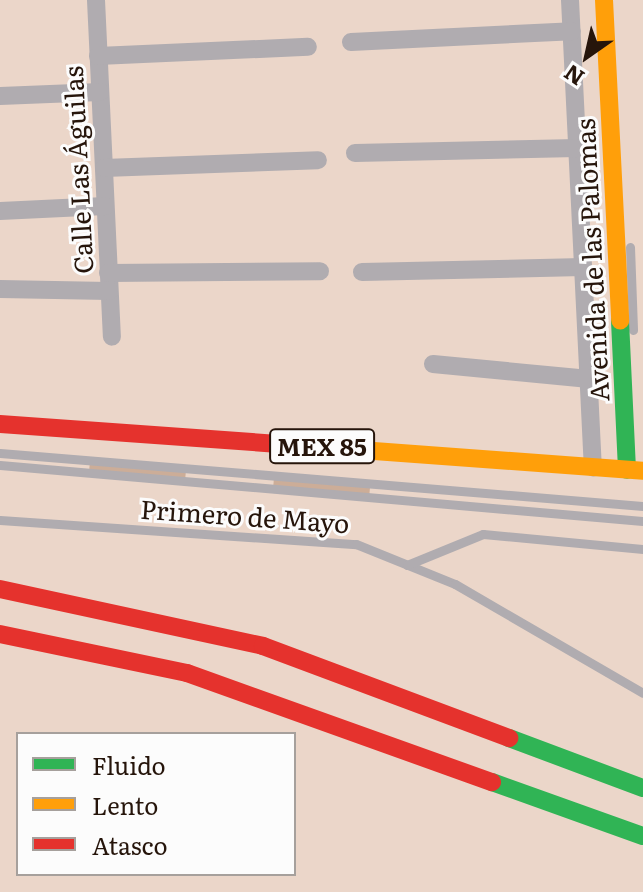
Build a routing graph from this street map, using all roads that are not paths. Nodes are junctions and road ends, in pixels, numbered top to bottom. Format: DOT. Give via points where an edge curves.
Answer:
graph roads {
  1 [pos="96,0"];
  2 [pos="570,0"];
  3 [pos="604,0"];
  4 [pos="572,31"];
  5 [pos="351,42"];
  6 [pos="308,47"];
  7 [pos="98,56"];
  8 [pos="100,92"];
  9 [pos="0,96"];
  10 [pos="577,148"];
  11 [pos="355,153"];
  12 [pos="318,160"];
  13 [pos="104,168"];
  14 [pos="105,206"];
  15 [pos="0,211"];
  16 [pos="643,245"];
  17 [pos="623,247"];
  18 [pos="583,267"];
  19 [pos="320,271"];
  20 [pos="362,272"];
  21 [pos="109,282"];
  22 [pos="0,289"];
  23 [pos="632,333"];
  24 [pos="112,337"];
  25 [pos="433,364"];
  26 [pos="622,378"];
  27 [pos="589,379"];
  28 [pos="643,379"];
  29 [pos="0,424"];
  30 [pos="0,453"];
  31 [pos="0,465"];
  32 [pos="593,467"];
  33 [pos="635,470"];
  34 [pos="643,506"];
  35 [pos="0,520"];
  36 [pos="643,521"];
  37 [pos="643,549"];
  38 [pos="407,565"];
  39 [pos="0,589"];
  40 [pos="0,634"];
  41 [pos="643,693"];
  42 [pos="643,788"];
  43 [pos="643,836"];
  1 -- 7 [label="street, Calle Las Águilas"];
  2 -- 4 [label="street, Avenida de las Palomas"];
  3 -- 17 [label="main road, Avenida de las Palomas"];
  4 -- 5 [label="street"];
  4 -- 10 [label="street, Avenida de las Palomas"];
  6 -- 7 [label="street"];
  7 -- 8 [label="street, Calle Las Águilas"];
  8 -- 9 [label="street"];
  8 -- 13 [label="street, Calle Las Águilas"];
  10 -- 11 [label="street"];
  10 -- 18 [label="street, Avenida de las Palomas"];
  12 -- 13 [label="street"];
  13 -- 14 [label="street, Calle Las Águilas"];
  14 -- 15 [label="street"];
  14 -- 21 [label="street, Calle Las Águilas"];
  16 -- 17 [label="lane"];
  17 -- 23 [label="main road, Avenida de las Palomas"];
  18 -- 20 [label="street"];
  18 -- 27 [label="street, Avenida de las Palomas"];
  19 -- 21 [label="street"];
  21 -- 22 [label="street"];
  21 -- 24 [label="street, Calle Las Águilas"];
  23 -- 26 [label="main road, Avenida de las Palomas"];
  25 -- 27 [label="street"];
  26 -- 28 [label="street"];
  26 -- 33 [label="main road, Avenida de las Palomas"];
  27 -- 32 [label="street, Avenida de las Palomas"];
  29 -- 32 [label="main road, MEX 85"];
  30 -- 34 [label="lane"];
  31 -- 36 [label="lane"];
  32 -- 33 [label="main road, MEX 85"];
  35 -- 38 [label="lane, Primero de Mayo" via="356,544"];
  37 -- 38 [label="lane" via="483,534"];
  38 -- 41 [label="lane, Primero de Mayo" via="455,584"];
  39 -- 42 [label="main road" via="263,646"];
  40 -- 43 [label="main road" via="187,673"];
}
